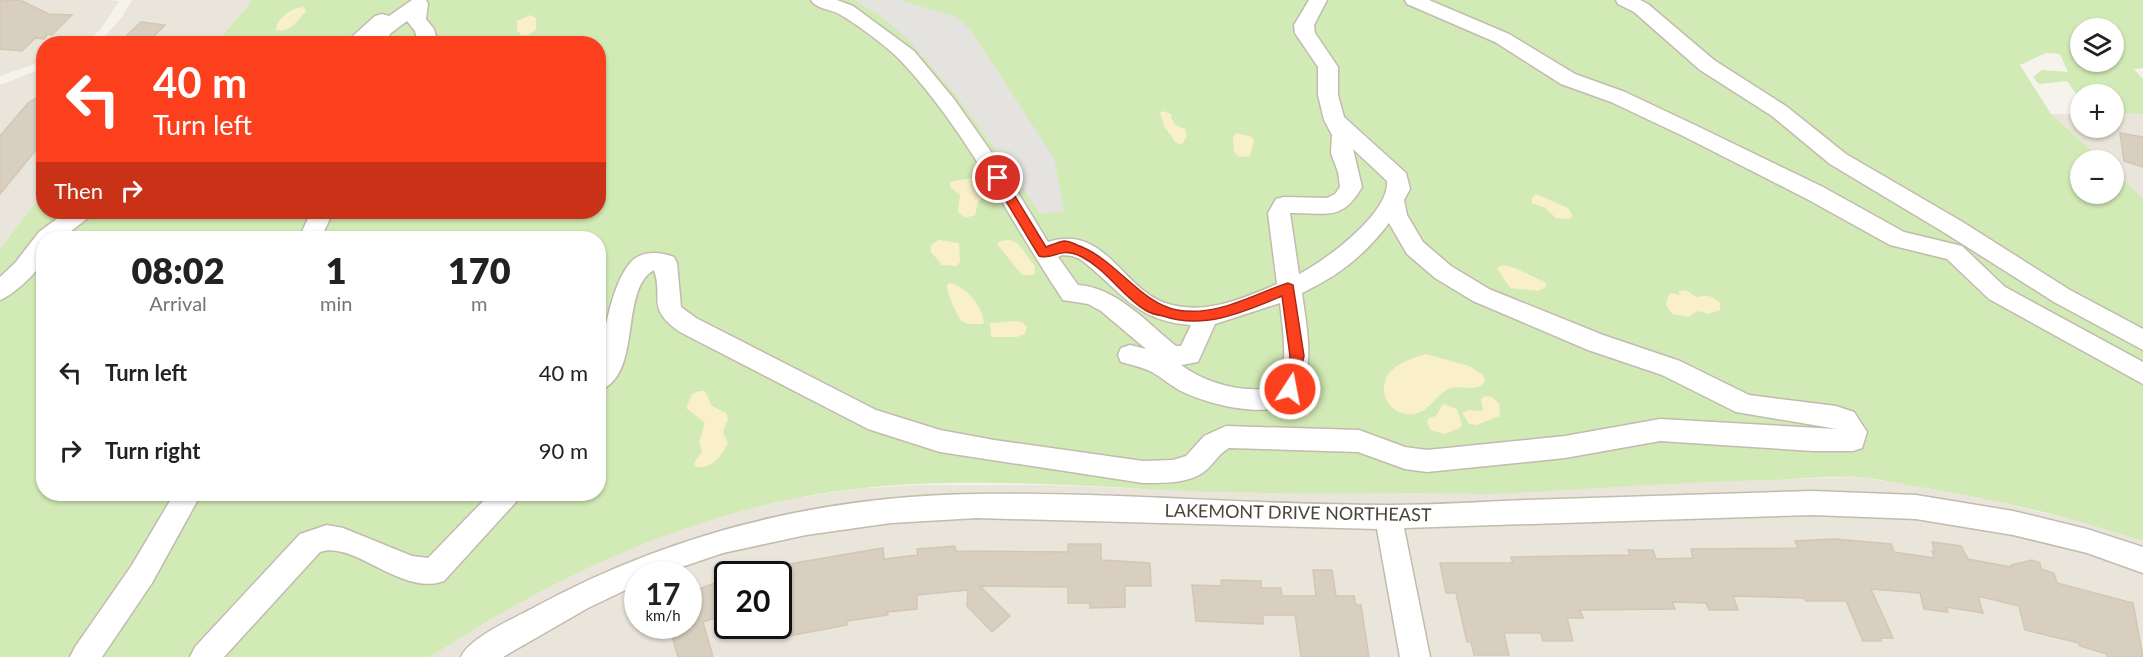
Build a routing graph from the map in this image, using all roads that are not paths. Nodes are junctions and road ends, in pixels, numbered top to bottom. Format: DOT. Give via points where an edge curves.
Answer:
graph roads {
  1 [pos="819,0"];
  2 [pos="1318,0"];
  3 [pos="1414,0"];
  4 [pos="1625,0"];
  5 [pos="417,1"];
  6 [pos="362,36"];
  7 [pos="379,36"];
  8 [pos="426,36"];
  9 [pos="1334,120"];
  10 [pos="1393,200"];
  11 [pos="72,219"];
  12 [pos="56,231"];
  13 [pos="36,252"];
  14 [pos="1043,253"];
  15 [pos="1288,288"];
  16 [pos="0,291"];
  17 [pos="1207,316"];
  18 [pos="2143,340"];
  19 [pos="1130,355"];
  20 [pos="606,370"];
  21 [pos="2143,374"];
  22 [pos="184,501"];
  23 [pos="500,501"];
  24 [pos="1388,517"];
  25 [pos="2143,560"];
  26 [pos="85,657"];
  27 [pos="205,657"];
  28 [pos="476,657"];
  29 [pos="1415,657"];
  1 -- 14 [label="street" via="846,10 907,55 991,168"];
  2 -- 9 [label="street" via="1304,25 1305,33 1328,67 1328,95"];
  3 -- 21 [label="street" via="1502,38 1562,76 1690,131 1898,239 1954,252 1997,293"];
  4 -- 18 [label="street" via="1641,8 1707,65 1779,111 1838,159 2062,296"];
  5 -- 6 [label="street"];
  5 -- 7 [label="street"];
  5 -- 8 [label="street" via="416,20"];
  9 -- 10 [label="street" via="1398,178 1399,189"];
  9 -- 15 [label="street" via="1342,135 1342,153 1351,187 1343,200 1329,206 1284,206 1279,213"];
  10 -- 15 [label="street" via="1359,245 1334,266"];
  10 -- 20 [label="street" via="1396,216 1415,248 1443,272 1481,295 1597,343 1671,368 1745,405 1845,420 1854,432 1853,440 1660,430 1565,447 1427,461 1405,458 1359,441 1226,436 1194,465 1173,471 1143,472 1016,454 940,441 868,418 688,325 669,308 666,262 658,260 646,261 636,270 622,306 612,361"];
  11 -- 12 [label="street"];
  13 -- 16 [label="street"];
  14 -- 17 [label="street" via="1066,246 1087,253 1151,307 1176,316"];
  14 -- 17 [label="street" via="1071,294 1092,295 1109,305 1167,353 1189,355"];
  15 -- 17 [label="street" via="1244,307"];
  15 -- 19 [label="street" via="1297,356 1290,389 1282,396 1244,399 1223,395 1181,381 1158,364"];
  22 -- 26 [label="street" via="142,574"];
  23 -- 27 [label="street" via="434,572 411,569 343,540 327,537 310,543"];
  24 -- 25 [label="street, LAKEMONT DRIVE NORTHEAST" via="1814,503 1916,507 2023,525"];
  24 -- 28 [label="street, LAKEMONT DRIVE NORTHEAST" via="977,506 800,522 734,538 642,569 546,615"];
  24 -- 29 [label="street"];
}
